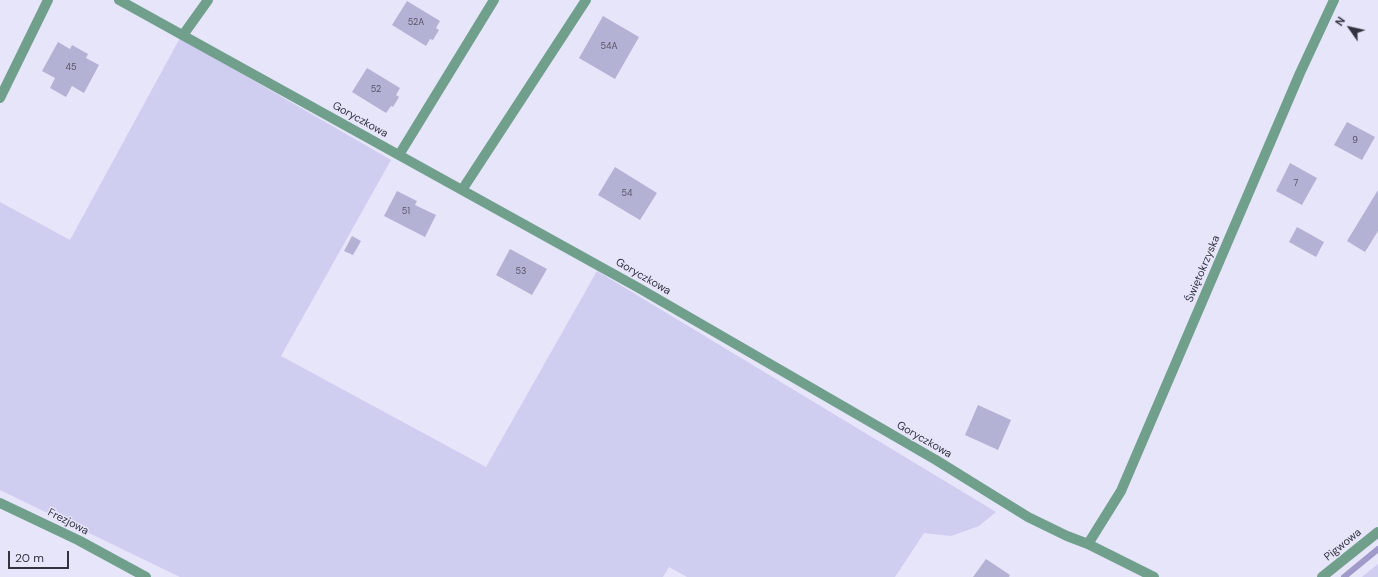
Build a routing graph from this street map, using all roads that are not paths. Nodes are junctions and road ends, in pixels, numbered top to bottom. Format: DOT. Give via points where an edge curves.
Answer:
graph roads {
  1 [pos="48,0"];
  2 [pos="119,0"];
  3 [pos="208,0"];
  4 [pos="494,0"];
  5 [pos="586,0"];
  6 [pos="1334,0"];
  7 [pos="183,35"];
  8 [pos="0,98"];
  9 [pos="399,155"];
  10 [pos="462,190"];
  11 [pos="0,502"];
  12 [pos="1378,532"];
  13 [pos="1088,544"];
  14 [pos="146,577"];
  15 [pos="1154,577"];
  16 [pos="1322,577"];
  1 -- 8 [label="street"];
  2 -- 7 [label="street, Goryczkowa"];
  3 -- 7 [label="street"];
  4 -- 9 [label="street"];
  5 -- 10 [label="street"];
  6 -- 13 [label="street, Świętokrzyska" via="1300,73 1121,491"];
  7 -- 9 [label="street, Goryczkowa"];
  9 -- 10 [label="street, Goryczkowa"];
  10 -- 13 [label="street, Goryczkowa" via="637,287 936,460 1028,517"];
  11 -- 14 [label="street, Frezjowa"];
  12 -- 16 [label="street, Pigwowa"];
  13 -- 15 [label="street, Goryczkowa"];
}
